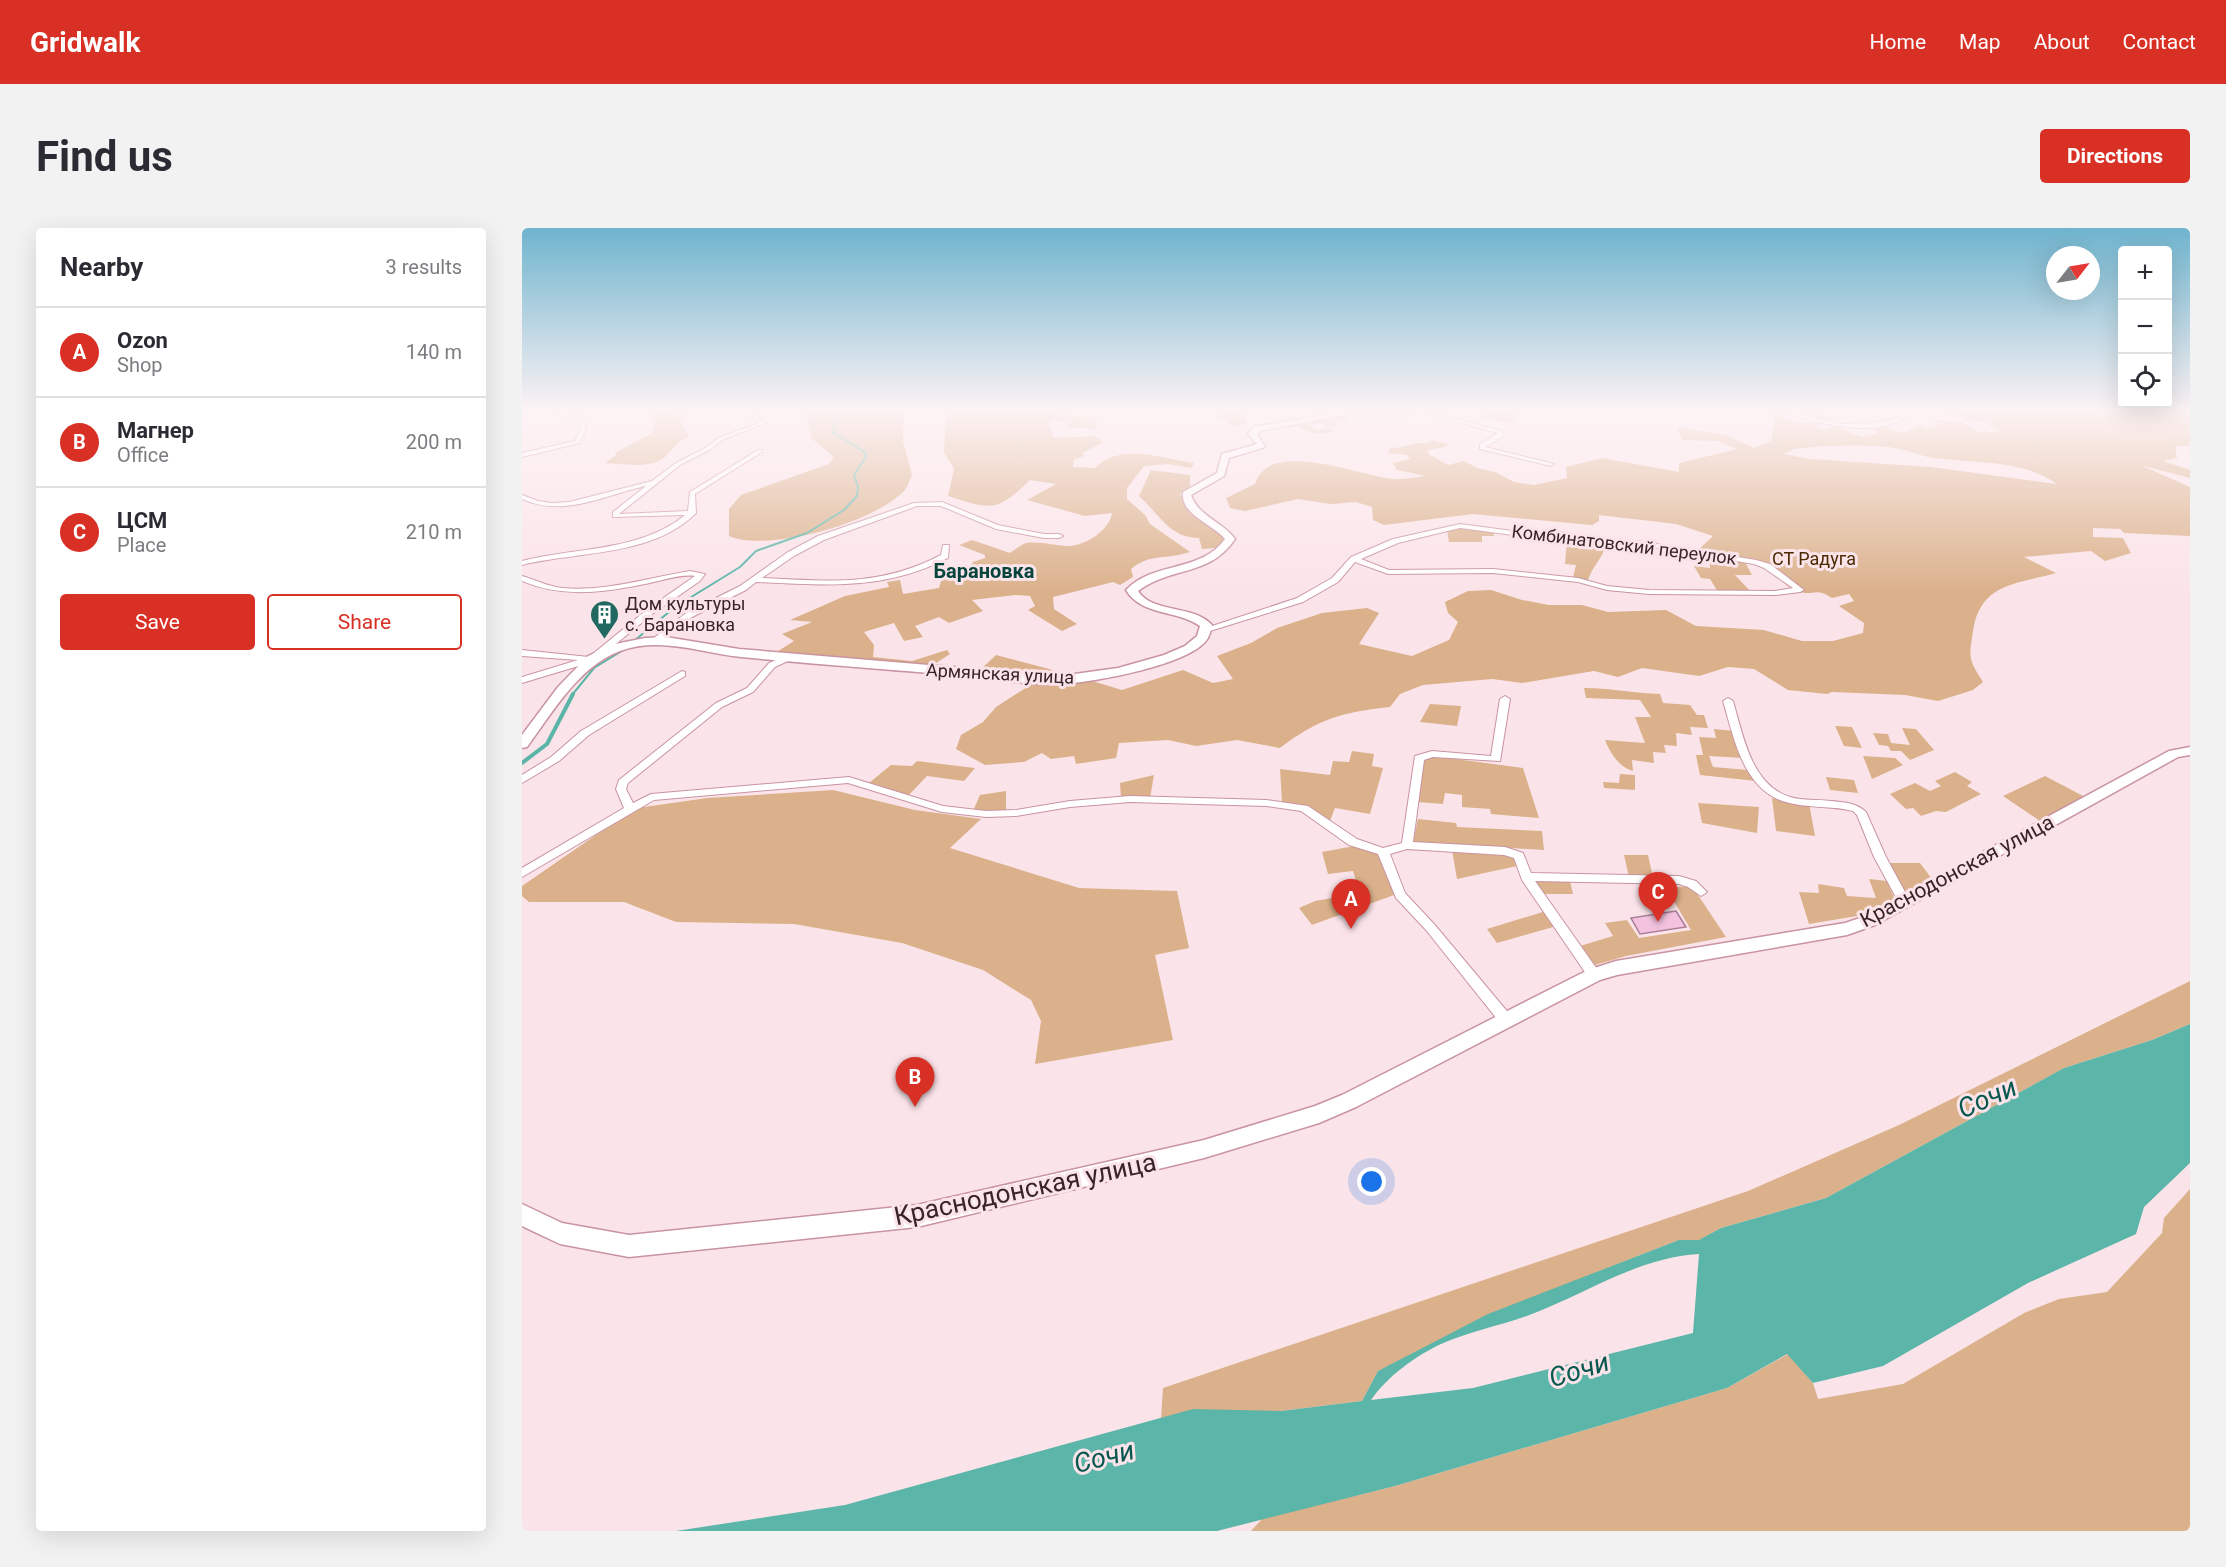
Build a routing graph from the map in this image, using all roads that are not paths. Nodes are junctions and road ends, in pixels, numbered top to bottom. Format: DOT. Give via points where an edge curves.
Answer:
graph roads {
  1 [pos="672,470"];
  2 [pos="730,470"];
  3 [pos="1222,470"];
  4 [pos="652,483"];
  5 [pos="522,497"];
  6 [pos="692,513"];
  7 [pos="1059,536"];
  8 [pos="946,547"];
  9 [pos="1354,559"];
  10 [pos="522,563"];
  11 [pos="522,578"];
  12 [pos="755,580"];
  13 [pos="1207,629"];
  14 [pos="654,641"];
  15 [pos="522,653"];
  16 [pos="789,657"];
  17 [pos="592,659"];
  18 [pos="682,674"];
  19 [pos="522,680"];
  20 [pos="1505,699"];
  21 [pos="1728,701"];
  22 [pos="522,744"];
  23 [pos="2190,751"];
  24 [pos="522,780"];
  25 [pos="630,809"];
  26 [pos="1407,845"];
  27 [pos="1383,852"];
  28 [pos="522,873"];
  29 [pos="1526,877"];
  30 [pos="1701,892"];
  31 [pos="1904,901"];
  32 [pos="1594,975"];
  33 [pos="1506,1020"];
  34 [pos="522,1215"];
  1 -- 4 [label="street"];
  2 -- 6 [label="street" via="692,493"];
  3 -- 13 [label="street" via="1186,494 1195,511 1226,532 1228,544 1211,558 1135,586 1132,593 1145,603 1200,619"];
  4 -- 5 [label="street" via="565,504 534,502"];
  4 -- 6 [label="street" via="615,516"];
  6 -- 10 [label="street" via="672,530 647,540"];
  7 -- 12 [label="street" via="996,527 928,502 821,538"];
  8 -- 12 [label="street" via="945,556 927,567 884,580"];
  9 -- 9 [label="street, Комбинатовский переулок" via="1396,541 1439,529 1472,526 1544,537 1645,544 1756,562 1800,590 1649,592 1493,571 1388,572"];
  9 -- 13 [label="street, Комбинатовский переулок" via="1335,580 1300,600"];
  11 -- 17 [label="street" via="558,590 579,590 701,574"];
  12 -- 14 [label="street" via="689,615"];
  13 -- 16 [label="street, Армянская улица" via="1188,648 1164,659 1068,680"];
  14 -- 16 [label="street, Армянская улица"];
  14 -- 17 [label="street, Армянская улица" via="619,647"];
  15 -- 17 [label="street"];
  16 -- 25 [label="street" via="772,665 750,690 719,705 623,782 621,789"];
  17 -- 19 [label="street"];
  17 -- 22 [label="street, Армянская улица"];
  18 -- 24 [label="street" via="585,733"];
  20 -- 26 [label="street" via="1496,759 1432,754 1419,758"];
  21 -- 31 [label="street" via="1753,773 1774,794 1787,800 1857,809"];
  23 -- 31 [label="street, Краснодонская улица" via="2174,754"];
  25 -- 27 [label="street" via="656,796 849,780 942,809 986,814 1130,799 1266,803 1304,808 1347,839"];
  25 -- 28 [label="street"];
  26 -- 27 [label="street"];
  26 -- 29 [label="street" via="1515,853"];
  27 -- 33 [label="street" via="1400,895"];
  29 -- 30 [label="street" via="1679,880"];
  29 -- 32 [label="street"];
  31 -- 32 [label="street, Краснодонская улица" via="1847,929"];
  32 -- 33 [label="street, Краснодонская улица"];
  33 -- 34 [label="street, Краснодонская улица" via="1319,1114 1204,1149 917,1216 629,1246 560,1233"];
}
